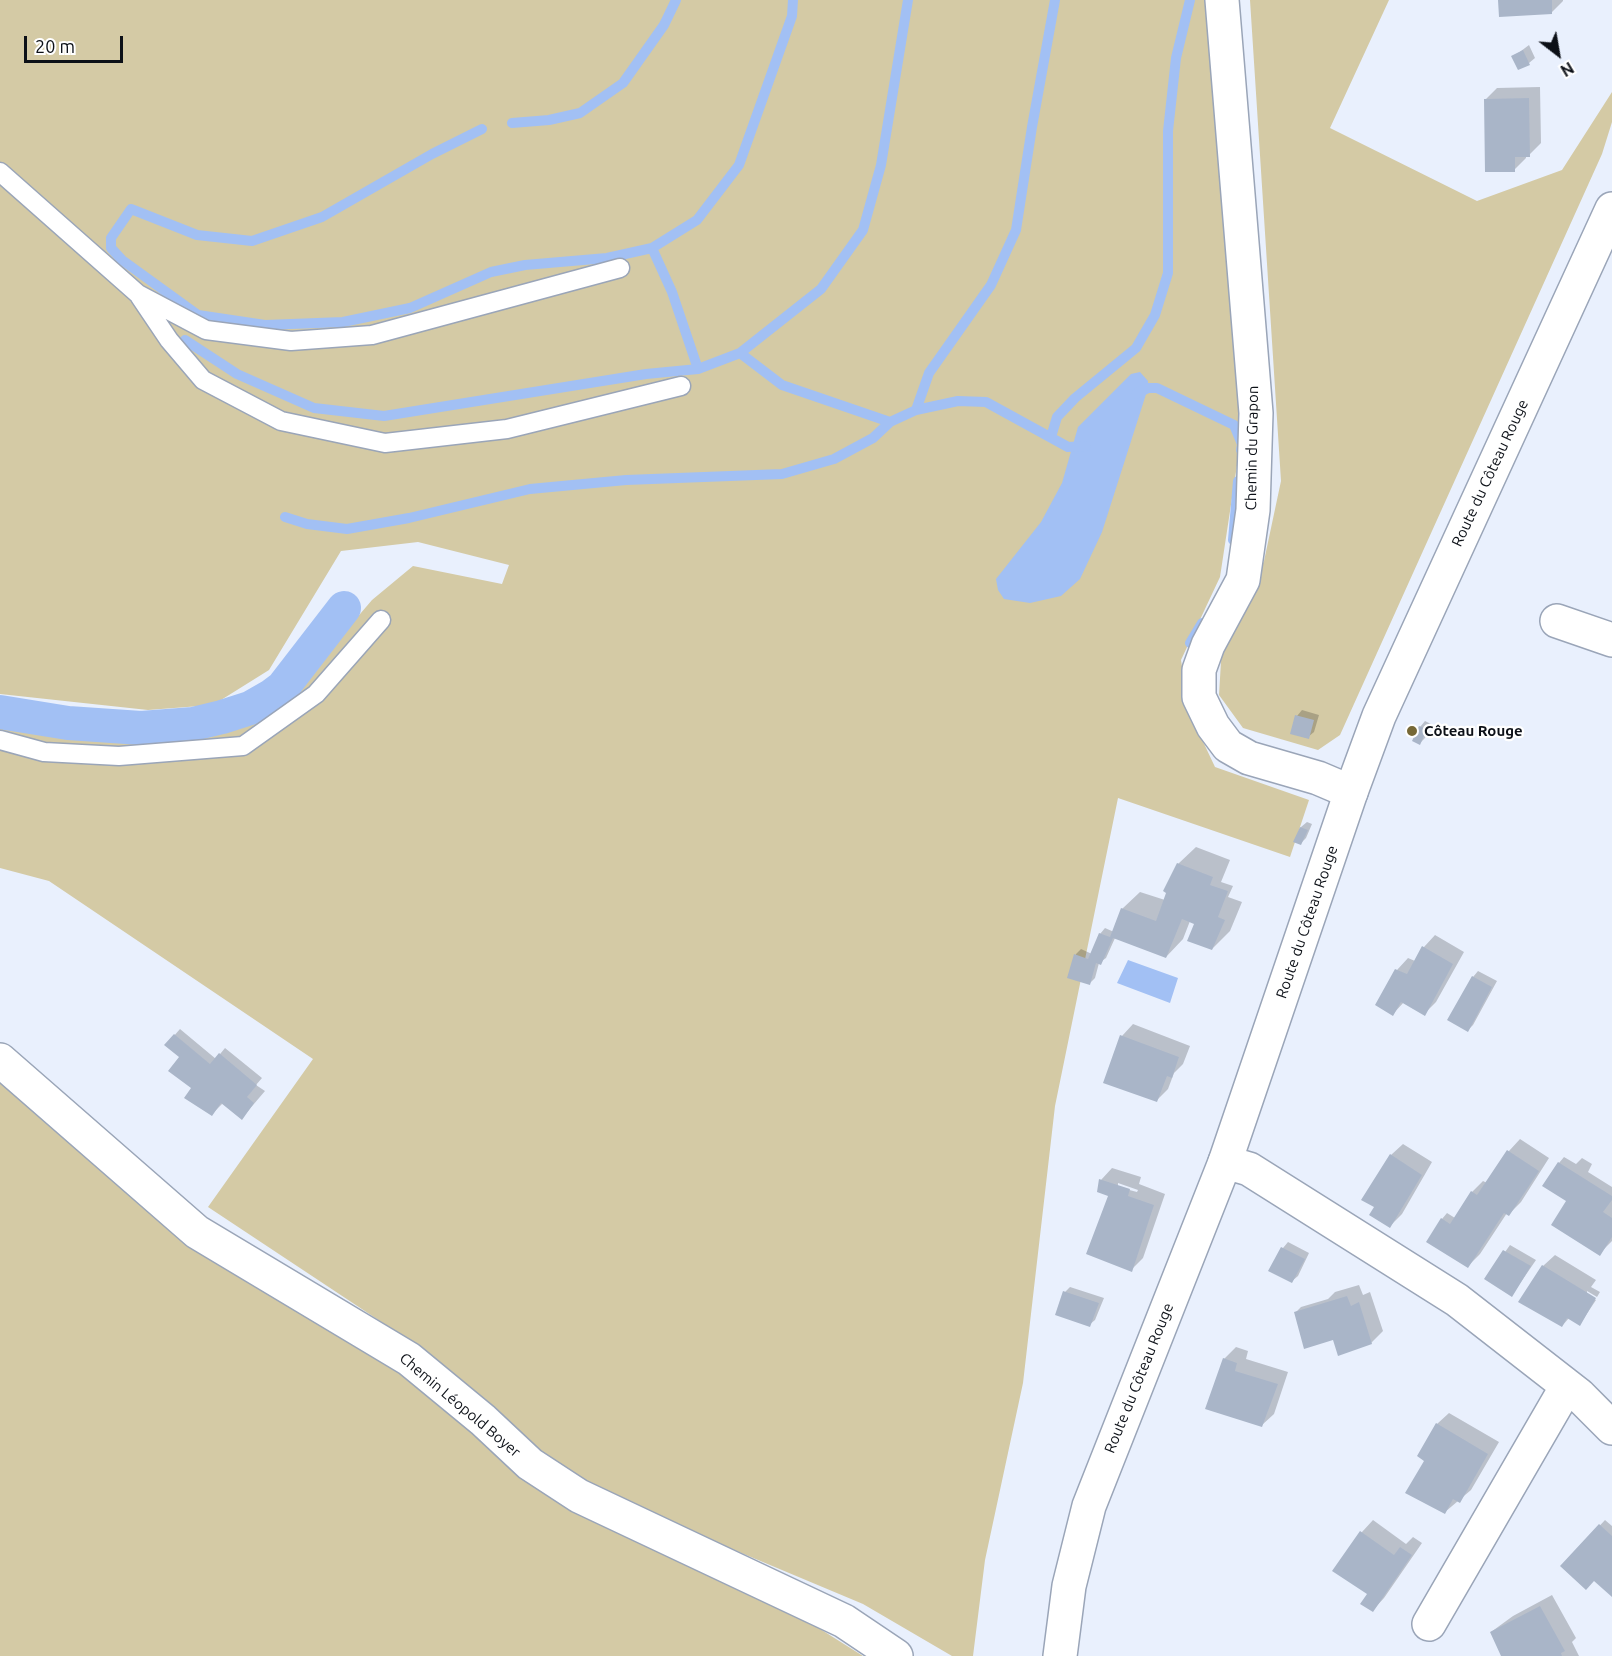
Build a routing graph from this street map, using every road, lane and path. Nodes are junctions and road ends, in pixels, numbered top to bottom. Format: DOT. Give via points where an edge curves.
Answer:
graph roads {
  1 [pos="1222,0"];
  2 [pos="0,172"];
  3 [pos="1612,209"];
  4 [pos="620,268"];
  5 [pos="138,294"];
  6 [pos="681,386"];
  7 [pos="381,620"];
  8 [pos="1557,621"];
  9 [pos="1612,640"];
  10 [pos="0,740"];
  11 [pos="1351,792"];
  12 [pos="0,1060"];
  13 [pos="1225,1162"];
  14 [pos="1567,1386"];
  15 [pos="1612,1428"];
  16 [pos="1429,1624"];
  17 [pos="896,1656"];
  18 [pos="1060,1656"];
  1 -- 11 [label="street, Chemin du Grapon" via="1256,413 1253,510 1243,580 1208,645 1199,670 1199,697 1228,746 1249,758"];
  2 -- 5 [label="lane"];
  3 -- 11 [label="street, Route du Côteau Rouge" via="1399,670"];
  4 -- 5 [label="lane" via="372,335 291,341 206,330"];
  5 -- 6 [label="lane" via="169,340 203,380 281,422 385,443 507,429"];
  7 -- 10 [label="lane" via="316,694 243,746 119,756 44,752"];
  8 -- 9 [label="street"];
  11 -- 13 [label="street, Route du Côteau Rouge"];
  12 -- 17 [label="street, Chemin Léopold Boyer" via="197,1232 409,1359 530,1464 579,1496 844,1621"];
  13 -- 14 [label="street" via="1248,1169 1457,1300"];
  13 -- 18 [label="street, Route du Côteau Rouge" via="1089,1506 1069,1586"];
  14 -- 15 [label="street"];
  14 -- 16 [label="street"];
}
